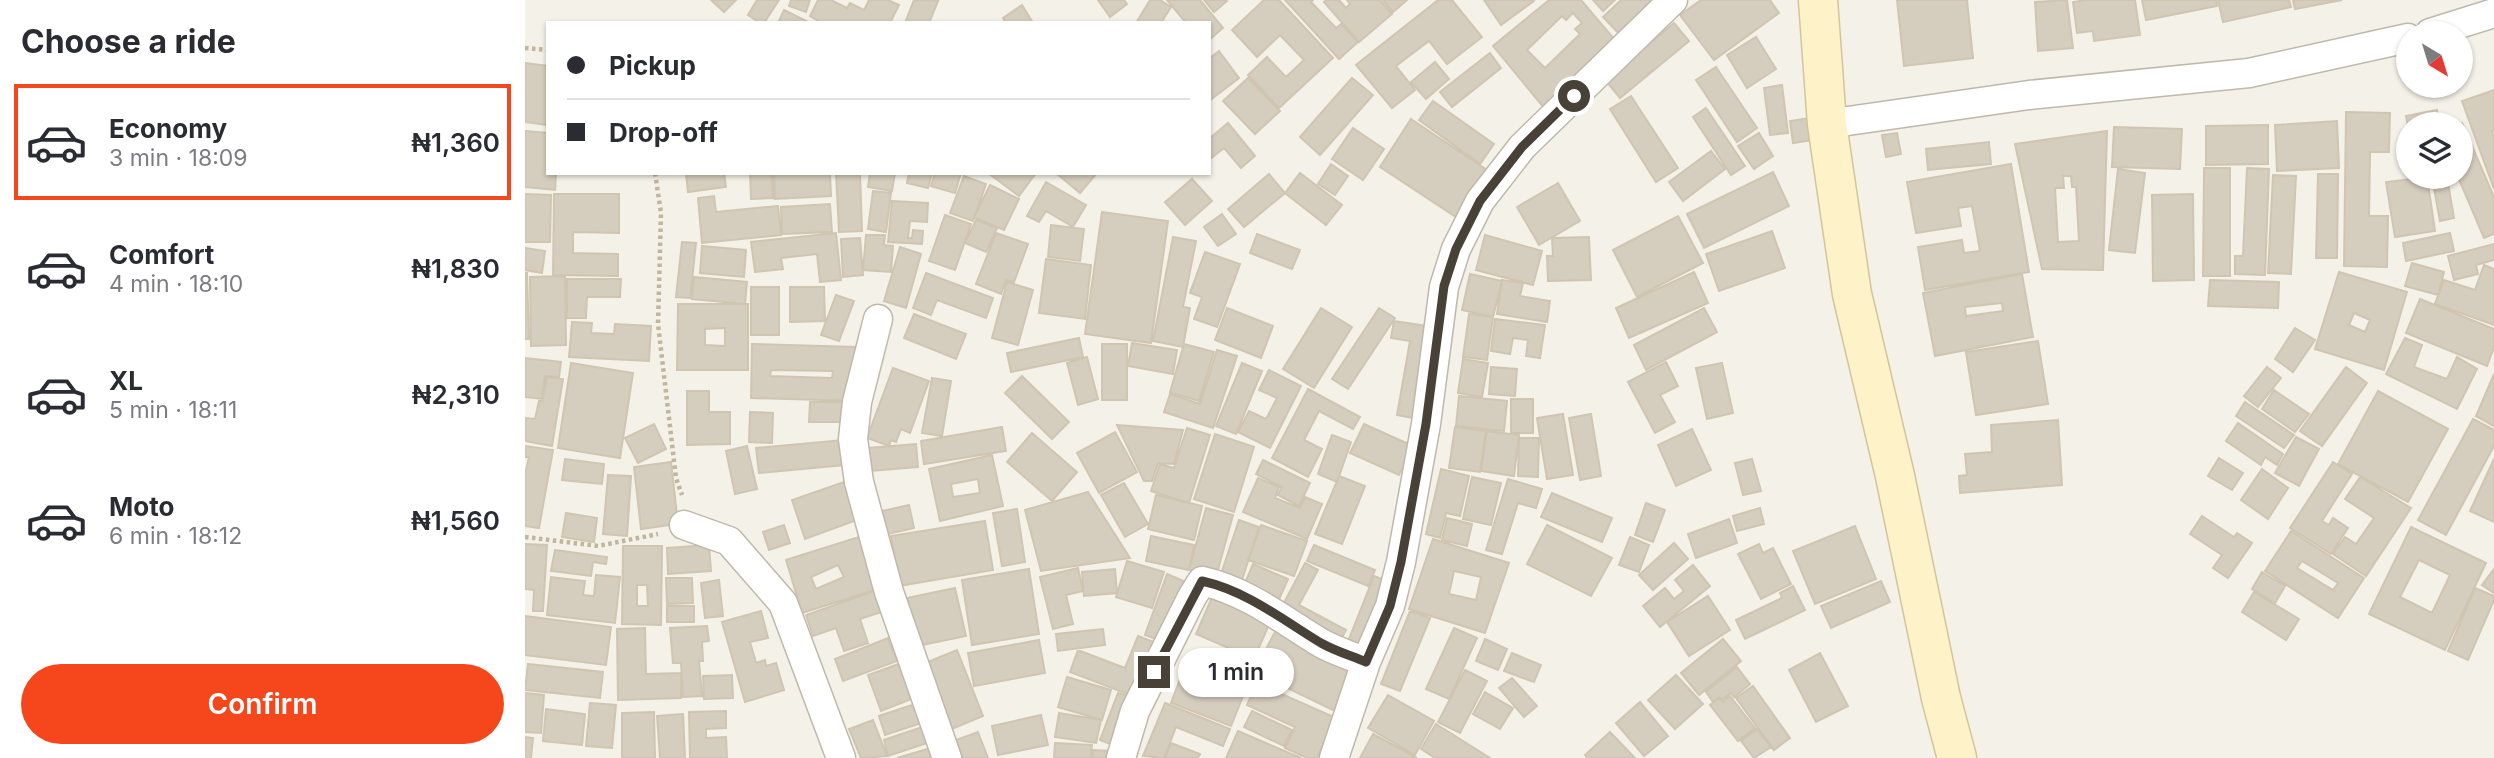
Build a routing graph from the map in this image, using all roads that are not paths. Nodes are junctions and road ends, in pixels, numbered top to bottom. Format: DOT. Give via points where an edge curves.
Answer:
graph roads {
  1 [pos="1673,0"];
  2 [pos="1818,0"];
  3 [pos="2494,13"];
  4 [pos="2468,21"];
  5 [pos="2396,41"];
  6 [pos="1827,124"];
  7 [pos="878,319"];
  8 [pos="684,524"];
  9 [pos="1366,662"];
  10 [pos="841,758"];
  11 [pos="947,758"];
  12 [pos="1121,758"];
  13 [pos="1334,758"];
  14 [pos="1957,758"];
  1 -- 9 [label="street" via="1522,147 1480,201 1456,249 1444,286 1401,562 1390,606"];
  2 -- 6 [label="street"];
  3 -- 4 [label="street"];
  5 -- 6 [label="street" via="2249,73 2029,95"];
  6 -- 14 [label="street" via="1853,294"];
  7 -- 11 [label="street" via="857,402 853,439 858,471 890,592"];
  8 -- 10 [label="street" via="729,541 783,603"];
  9 -- 12 [label="street" via="1324,645 1224,586 1202,581 1135,711"];
  9 -- 13 [label="street"];
}
